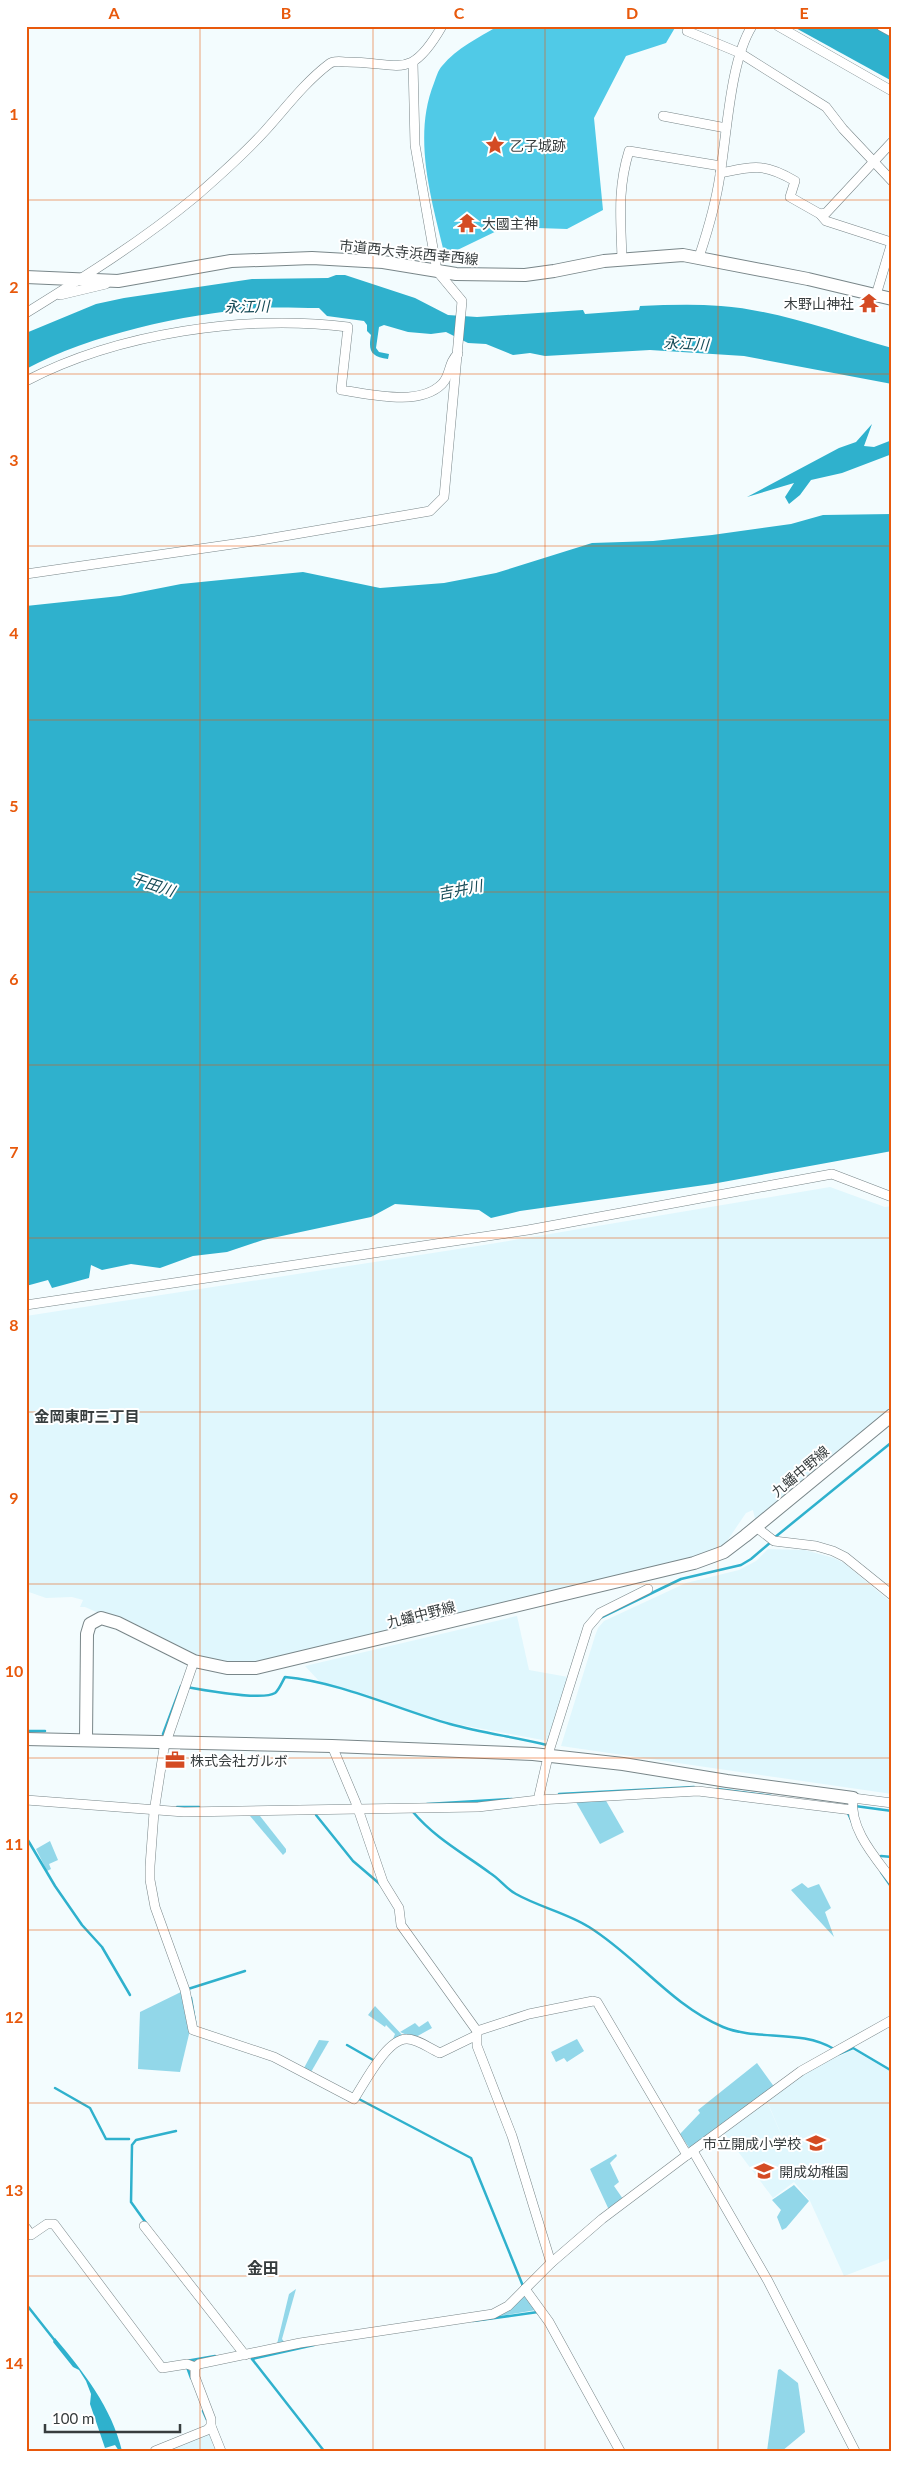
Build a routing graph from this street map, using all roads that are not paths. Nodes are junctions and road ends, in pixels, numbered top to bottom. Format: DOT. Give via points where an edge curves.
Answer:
graph roads {
  1 [pos="442,26"];
  2 [pos="752,26"];
  3 [pos="778,26"];
  4 [pos="881,26"];
  5 [pos="686,31"];
  6 [pos="892,32"];
  7 [pos="740,53"];
  8 [pos="413,63"];
  9 [pos="892,90"];
  10 [pos="662,116"];
  11 [pos="726,128"];
  12 [pos="892,142"];
  13 [pos="874,161"];
  14 [pos="721,169"];
  15 [pos="892,181"];
  16 [pos="820,214"];
  17 [pos="891,242"];
  18 [pos="699,257"];
  19 [pos="622,260"];
  20 [pos="437,271"];
  21 [pos="26,277"];
  22 [pos="83,278"];
  23 [pos="118,281"];
  24 [pos="876,295"];
  25 [pos="52,296"];
  26 [pos="892,299"];
  27 [pos="26,313"];
  28 [pos="458,354"];
  29 [pos="26,381"];
  30 [pos="26,574"];
  31 [pos="892,1197"];
  32 [pos="26,1304"];
  33 [pos="892,1415"];
  34 [pos="756,1527"];
  35 [pos="648,1589"];
  36 [pos="892,1596"];
  37 [pos="194,1661"];
  38 [pos="86,1739"];
  39 [pos="26,1740"];
  40 [pos="166,1741"];
  41 [pos="332,1746"];
  42 [pos="548,1755"];
  43 [pos="538,1797"];
  44 [pos="26,1800"];
  45 [pos="892,1804"];
  46 [pos="357,1807"];
  47 [pos="850,1807"];
  48 [pos="154,1808"];
  49 [pos="892,1880"];
  50 [pos="892,2020"];
  51 [pos="476,2033"];
  52 [pos="690,2153"];
  53 [pos="144,2226"];
  54 [pos="26,2228"];
  55 [pos="551,2263"];
  56 [pos="525,2289"];
  57 [pos="245,2355"];
  58 [pos="189,2365"];
  59 [pos="211,2426"];
  60 [pos="156,2451"];
  61 [pos="221,2451"];
  62 [pos="620,2451"];
  63 [pos="855,2451"];
  1 -- 8 [label="street" via="433,42"];
  2 -- 7 [label="street"];
  3 -- 9 [label="street"];
  4 -- 6 [label="street"];
  5 -- 7 [label="street"];
  7 -- 11 [label="street"];
  7 -- 13 [label="street" via="826,107"];
  8 -- 20 [label="street" via="415,144"];
  8 -- 22 [label="street" via="390,67 367,62 332,62 195,197"];
  10 -- 11 [label="street"];
  11 -- 14 [label="street"];
  12 -- 13 [label="street"];
  13 -- 15 [label="street"];
  13 -- 16 [label="street" via="826,213"];
  14 -- 16 [label="street" via="774,169 796,180 790,197"];
  14 -- 18 [label="street" via="712,217"];
  14 -- 19 [label="street" via="629,151 619,216"];
  16 -- 17 [label="street" via="826,221"];
  17 -- 24 [label="street"];
  18 -- 19 [label="street, 市道西大寺浜西幸西線" via="683,255"];
  18 -- 24 [label="street, 市道西大寺浜西幸西線"];
  19 -- 20 [label="street, 市道西大寺浜西幸西線" via="525,274"];
  20 -- 23 [label="street, 市道西大寺浜西幸西線" via="383,262 231,261"];
  20 -- 28 [label="street" via="462,301"];
  21 -- 22 [label="street, 市道西大寺浜西幸西線"];
  22 -- 23 [label="street, 市道西大寺浜西幸西線"];
  22 -- 25 [label="street"];
  23 -- 25 [label="street"];
  24 -- 26 [label="street, 市道西大寺浜西幸西線"];
  25 -- 27 [label="street"];
  28 -- 29 [label="street" via="452,359 444,382 436,389 421,394 404,399 341,390 348,327 310,322 270,322 152,337 62,364"];
  28 -- 30 [label="street" via="444,497 430,511 261,540"];
  31 -- 32 [label="street" via="832,1174 528,1230"];
  33 -- 34 [label="street, 九蟠中野線"];
  34 -- 36 [label="street" via="772,1540 816,1546 845,1557"];
  34 -- 37 [label="street, 九蟠中野線" via="724,1552 694,1564 327,1652 241,1669"];
  35 -- 42 [label="street" via="600,1613 588,1627"];
  37 -- 38 [label="street, 九蟠中野線" via="118,1623 101,1618 93,1621 87,1634"];
  37 -- 40 [label="street"];
  38 -- 39 [label="street"];
  38 -- 40 [label="street"];
  40 -- 41 [label="street"];
  40 -- 48 [label="street"];
  41 -- 42 [label="street"];
  41 -- 46 [label="street"];
  42 -- 43 [label="street"];
  42 -- 47 [label="street"];
  43 -- 46 [label="street" via="478,1807"];
  43 -- 47 [label="street" via="698,1791"];
  44 -- 48 [label="street"];
  45 -- 47 [label="street"];
  46 -- 48 [label="street"];
  46 -- 51 [label="street" via="383,1882 399,1908 401,1925"];
  47 -- 49 [label="street" via="862,1836"];
  48 -- 51 [label="street" via="150,1866 152,1893 185,1990 193,2030 274,2057 355,2097 381,2058 400,2040 410,2039 440,2053"];
  50 -- 52 [label="street" via="801,2071"];
  51 -- 52 [label="street" via="529,2014 597,2002"];
  51 -- 55 [label="street" via="477,2046 512,2136"];
  52 -- 55 [label="street" via="602,2219"];
  52 -- 63 [label="street" via="768,2281"];
  53 -- 57 [label="street"];
  54 -- 58 [label="street" via="31,2235 47,2224 54,2224 162,2368"];
  55 -- 56 [label="street"];
  56 -- 57 [label="street" via="508,2306 493,2314 300,2343"];
  56 -- 62 [label="street" via="549,2322"];
  57 -- 58 [label="street"];
  58 -- 59 [label="street"];
  59 -- 60 [label="street"];
  59 -- 61 [label="street"];
}
